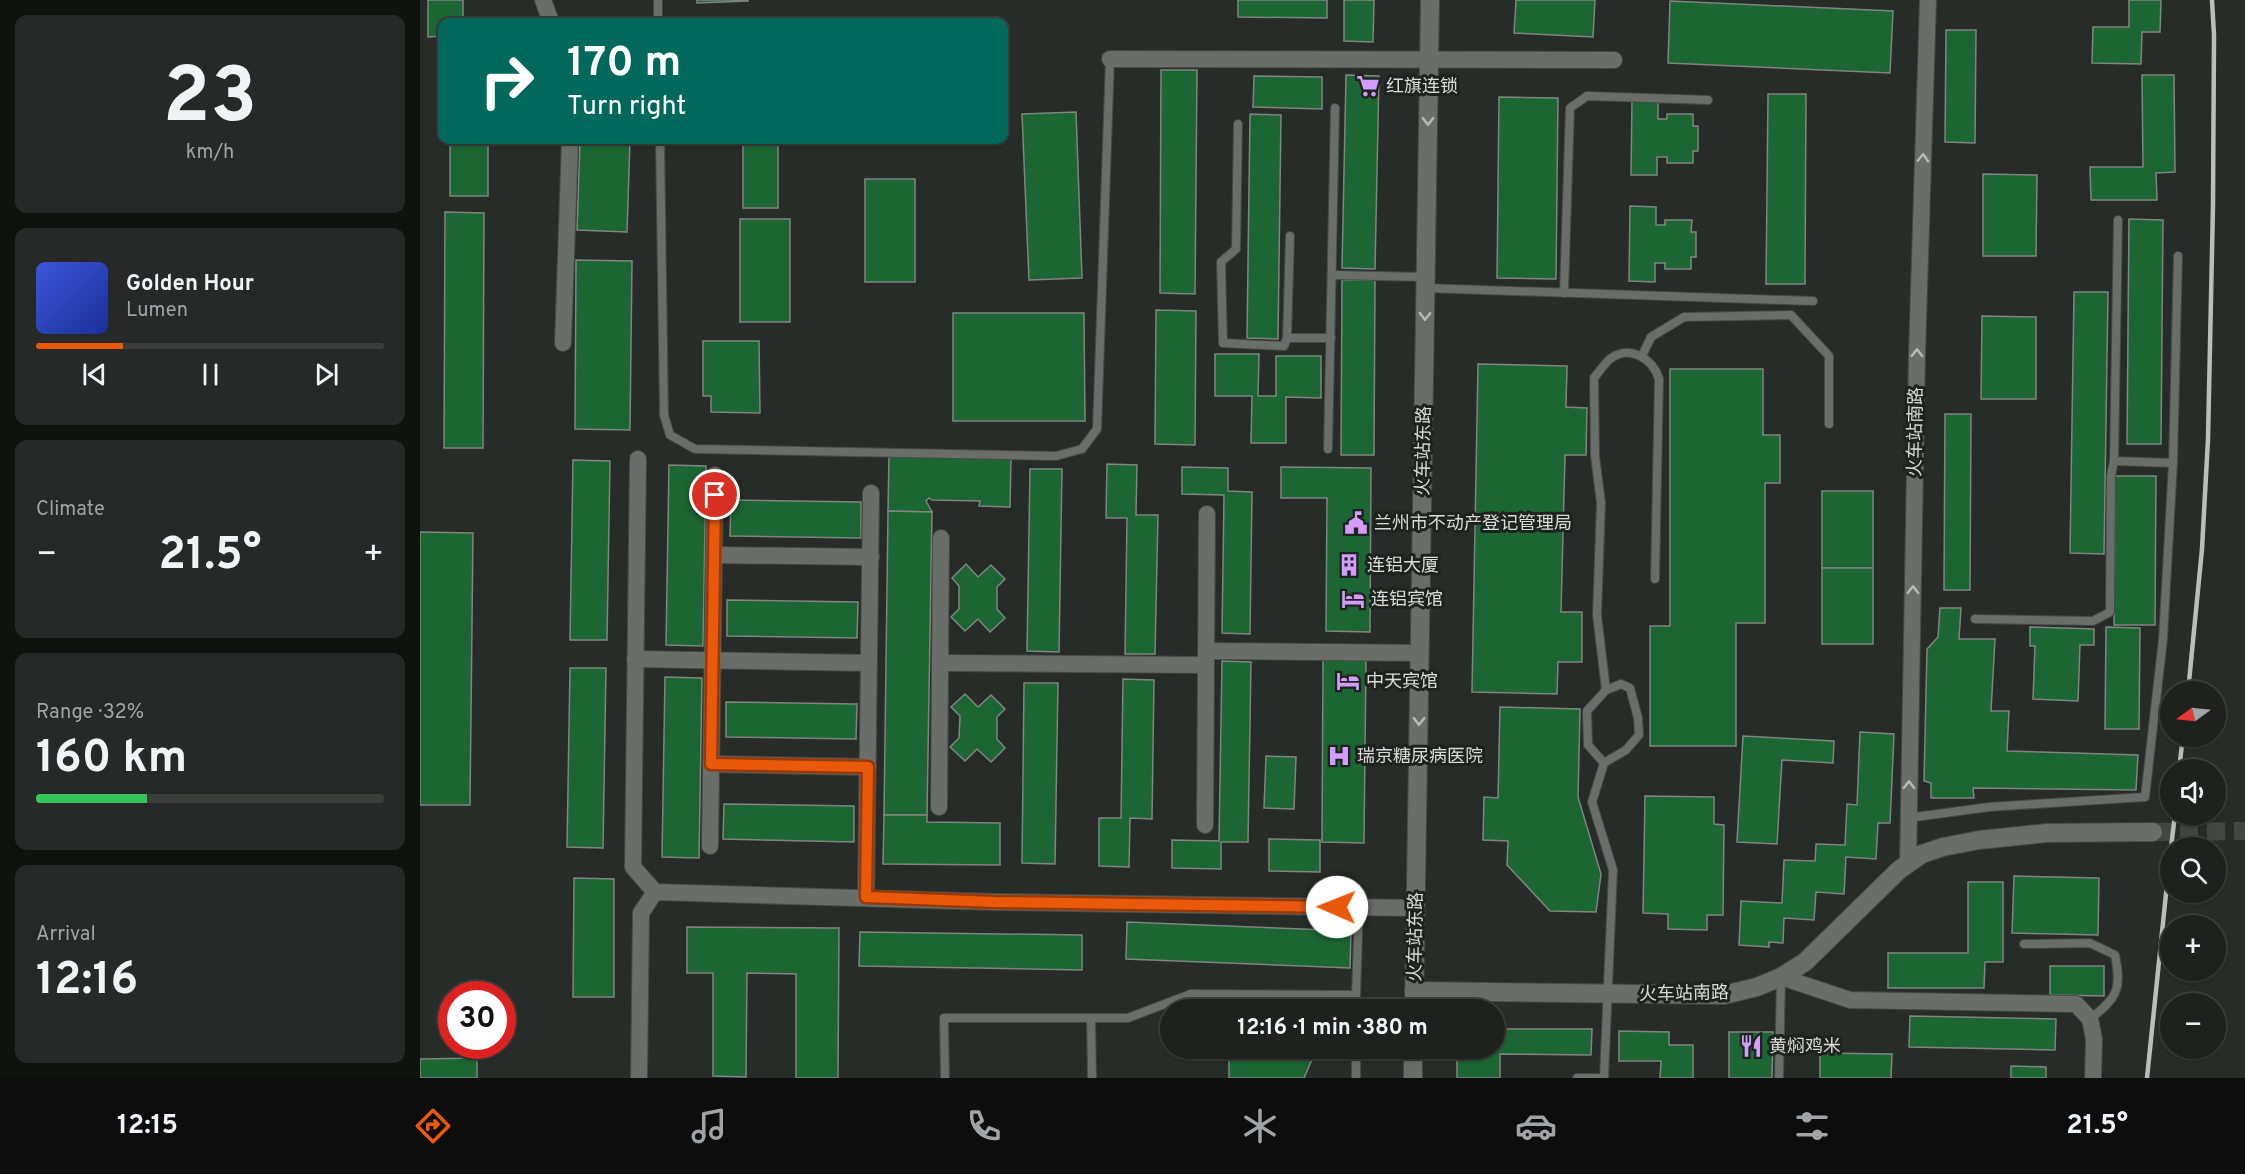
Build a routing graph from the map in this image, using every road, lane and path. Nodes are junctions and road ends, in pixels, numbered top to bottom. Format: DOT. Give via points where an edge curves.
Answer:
graph roads {
  1 [pos="543,0"];
  2 [pos="658,0"];
  3 [pos="1430,0"];
  4 [pos="1928,0"];
  5 [pos="550,18"];
  6 [pos="658,18"];
  7 [pos="1110,58"];
  8 [pos="1429,59"];
  9 [pos="1614,60"];
  10 [pos="1708,100"];
  11 [pos="1335,108"];
  12 [pos="1238,124"];
  13 [pos="570,144"];
  14 [pos="660,144"];
  15 [pos="2118,220"];
  16 [pos="1290,236"];
  17 [pos="2178,256"];
  18 [pos="1332,275"];
  19 [pos="1426,282"];
  20 [pos="1564,293"];
  21 [pos="1813,301"];
  22 [pos="1287,338"];
  23 [pos="1331,338"];
  24 [pos="563,343"];
  25 [pos="1642,356"];
  26 [pos="1829,424"];
  27 [pos="1328,449"];
  28 [pos="638,459"];
  29 [pos="2114,461"];
  30 [pos="2173,463"];
  31 [pos="715,475"];
  32 [pos="871,493"];
  33 [pos="1207,514"];
  34 [pos="941,538"];
  35 [pos="714,555"];
  36 [pos="871,557"];
  37 [pos="1654,579"];
  38 [pos="1975,619"];
  39 [pos="1420,653"];
  40 [pos="1206,658"];
  41 [pos="635,659"];
  42 [pos="713,661"];
  43 [pos="869,663"];
  44 [pos="940,663"];
  45 [pos="1606,690"];
  46 [pos="1604,763"];
  47 [pos="711,764"];
  48 [pos="868,767"];
  49 [pos="939,807"];
  50 [pos="1908,818"];
  51 [pos="1204,825"];
  52 [pos="2153,832"];
  53 [pos="710,846"];
  54 [pos="1908,864"];
  55 [pos="655,892"];
  56 [pos="866,897"];
  57 [pos="1359,907"];
  58 [pos="1416,908"];
  59 [pos="2024,945"];
  60 [pos="1780,977"];
  61 [pos="1414,991"];
  62 [pos="1607,993"];
  63 [pos="1356,995"];
  64 [pos="1356,999"];
  65 [pos="1414,999"];
  66 [pos="1091,1018"];
  67 [pos="2090,1019"];
  68 [pos="1356,1059"];
  69 [pos="1413,1059"];
  70 [pos="639,1078"];
  71 [pos="945,1078"];
  72 [pos="1092,1078"];
  73 [pos="1356,1078"];
  74 [pos="1413,1078"];
  75 [pos="1577,1078"];
  76 [pos="1779,1078"];
  77 [pos="2093,1078"];
  1 -- 5 [label="street"];
  2 -- 6 [label="lane"];
  3 -- 8 [label="main road, 火车站东路"];
  50 -- 4 [label="street, 火车站南路, one-way"];
  7 -- 8 [label="street"];
  7 -- 14 [label="lane" via="1097,429 1082,449 1056,456 695,449 670,435 664,415"];
  8 -- 9 [label="street"];
  8 -- 19 [label="main road, 火车站东路, one-way"];
  10 -- 20 [label="lane" via="1587,96 1570,108"];
  11 -- 18 [label="lane"];
  12 -- 22 [label="lane" via="1236,249 1221,262 1223,343 1284,346"];
  13 -- 24 [label="street"];
  15 -- 29 [label="lane"];
  16 -- 22 [label="lane"];
  17 -- 30 [label="lane"];
  18 -- 19 [label="lane"];
  18 -- 23 [label="lane"];
  19 -- 20 [label="lane"];
  19 -- 39 [label="main road, 火车站东路, one-way"];
  20 -- 21 [label="lane"];
  22 -- 23 [label="lane"];
  23 -- 27 [label="lane"];
  25 -- 26 [label="lane" via="1651,337 1684,317 1791,315 1829,356"];
  25 -- 37 [label="lane" via="1655,367 1659,379"];
  25 -- 45 [label="lane" via="1624,352 1610,359 1594,378 1595,456 1601,503 1597,615"];
  28 -- 41 [label="street"];
  29 -- 30 [label="lane"];
  29 -- 38 [label="lane" via="2110,612 2093,621"];
  30 -- 50 [label="lane" via="2163,639 2145,797 1989,807"];
  31 -- 35 [label="street"];
  32 -- 36 [label="street"];
  33 -- 40 [label="street"];
  34 -- 44 [label="street"];
  35 -- 36 [label="street"];
  35 -- 42 [label="street"];
  36 -- 43 [label="street"];
  39 -- 40 [label="street"];
  39 -- 58 [label="main road, 火车站东路, one-way"];
  40 -- 44 [label="street"];
  40 -- 51 [label="street"];
  41 -- 42 [label="street"];
  41 -- 55 [label="street" via="633,867"];
  42 -- 43 [label="street"];
  42 -- 47 [label="street"];
  43 -- 48 [label="street"];
  44 -- 49 [label="street"];
  45 -- 46 [label="lane" via="1587,711 1588,745"];
  45 -- 46 [label="lane" via="1621,684 1630,688 1639,735 1626,750"];
  46 -- 62 [label="lane" via="1592,802 1613,870"];
  47 -- 48 [label="street"];
  47 -- 53 [label="street"];
  48 -- 56 [label="street"];
  50 -- 54 [label="street, 火车站南路"];
  52 -- 54 [label="main road, 火车站南路" via="2047,833 1979,840 1922,854"];
  54 -- 60 [label="main road, 火车站南路" via="1805,962"];
  55 -- 56 [label="street"];
  55 -- 70 [label="street" via="641,913"];
  56 -- 57 [label="street"];
  57 -- 58 [label="street"];
  57 -- 63 [label="lane"];
  58 -- 61 [label="main road, 火车站东路"];
  59 -- 67 [label="lane" via="2090,943 2115,955 2117,993"];
  60 -- 62 [label="main road, 火车站南路" via="1724,995"];
  60 -- 67 [label="street" via="1850,1000 2076,1004"];
  60 -- 76 [label="lane"];
  61 -- 62 [label="main road, 火车站南路"];
  61 -- 65 [label="main road, 火车站东路"];
  62 -- 75 [label="lane" via="1605,1078"];
  63 -- 64 [label="lane"];
  63 -- 66 [label="lane" via="1191,994 1128,1018"];
  66 -- 71 [label="lane" via="944,1018"];
  66 -- 72 [label="lane"];
  67 -- 77 [label="street"];
  68 -- 73 [label="lane"];
  69 -- 74 [label="main road"];
}
